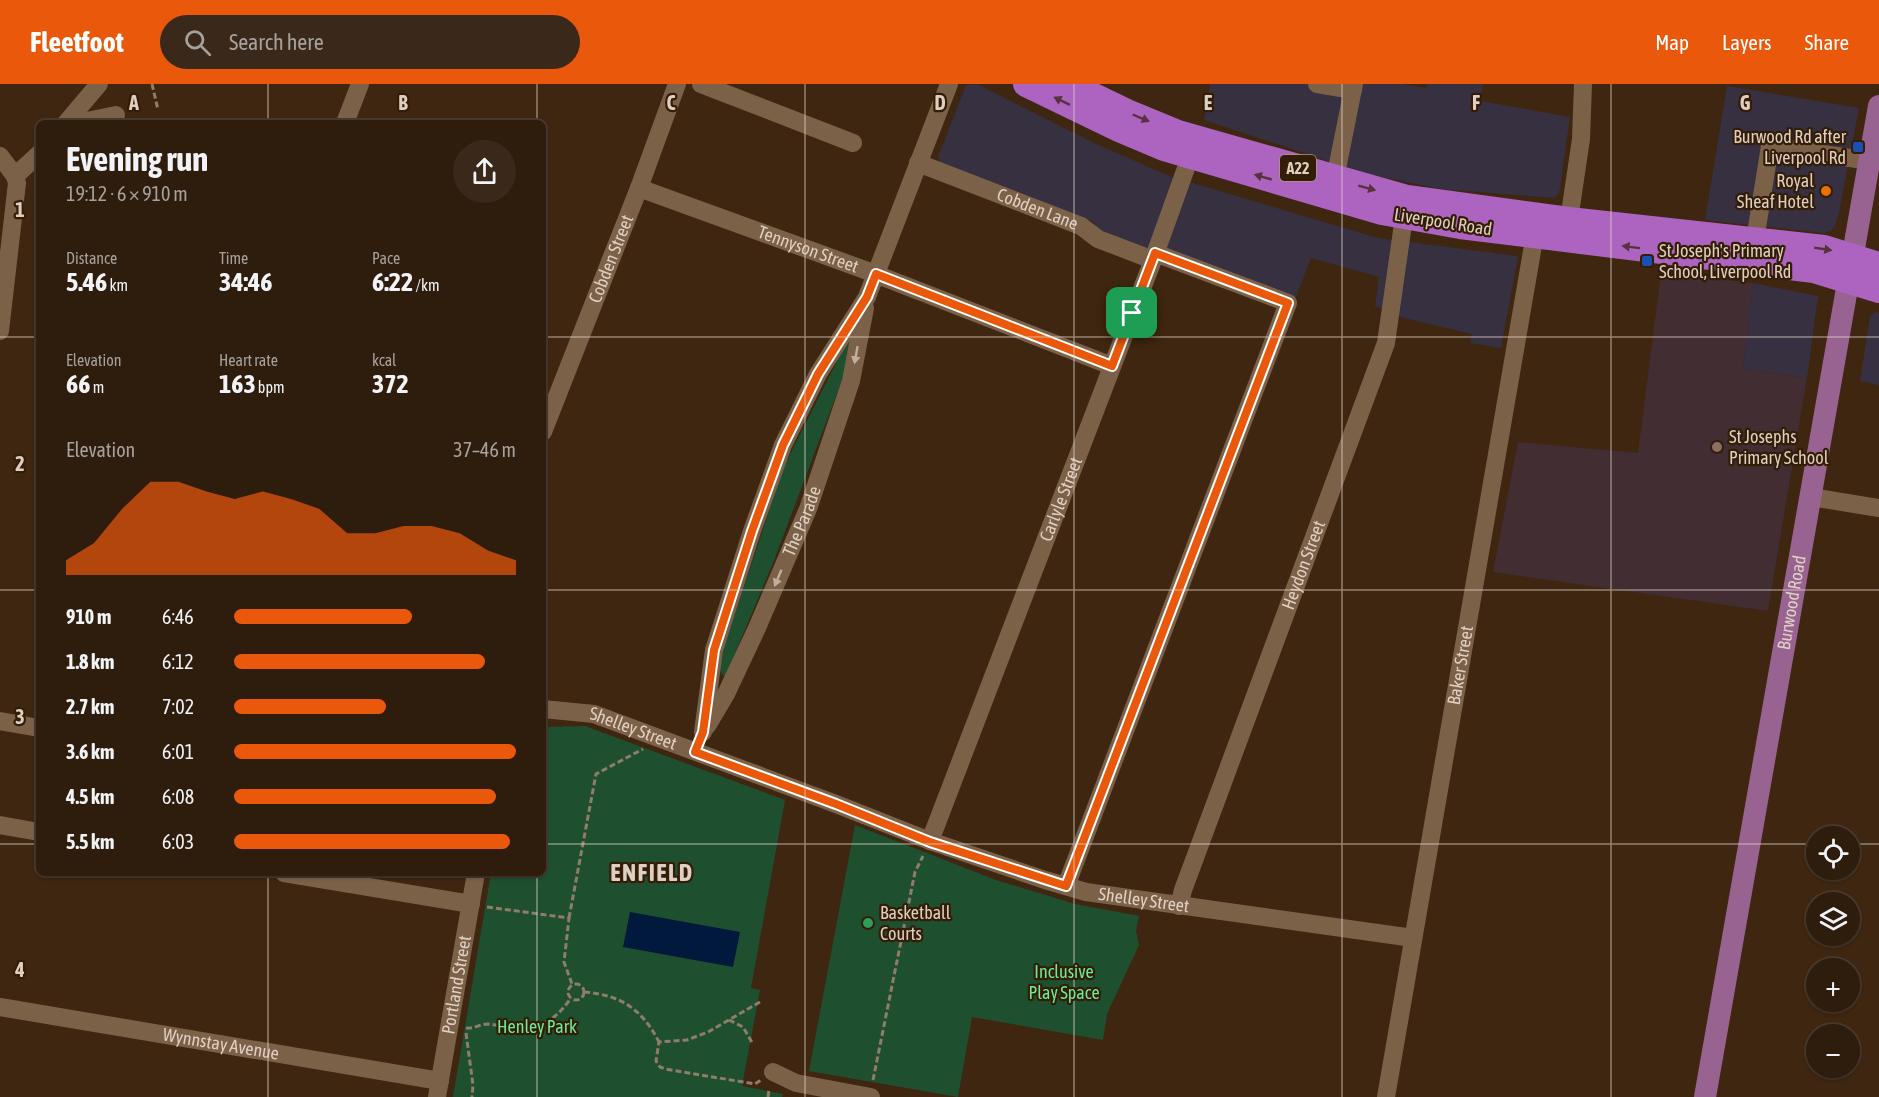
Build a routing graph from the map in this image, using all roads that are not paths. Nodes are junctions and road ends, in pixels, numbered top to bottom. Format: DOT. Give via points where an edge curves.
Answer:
graph roads {
  1 [pos="99,84"];
  2 [pos="360,84"];
  3 [pos="677,84"];
  4 [pos="701,84"];
  5 [pos="949,84"];
  6 [pos="1026,84"];
  7 [pos="1069,84"];
  8 [pos="1317,84"];
  9 [pos="1583,84"];
  10 [pos="1354,87"];
  11 [pos="1104,92"];
  12 [pos="1879,106"];
  13 [pos="116,115"];
  14 [pos="69,120"];
  15 [pos="92,120"];
  16 [pos="346,120"];
  17 [pos="853,143"];
  18 [pos="0,156"];
  19 [pos="36,157"];
  20 [pos="1190,157"];
  21 [pos="1870,161"];
  22 [pos="918,163"];
  23 [pos="15,176"];
  24 [pos="1335,179"];
  25 [pos="639,188"];
  26 [pos="1404,217"];
  27 [pos="1569,220"];
  28 [pos="1535,234"];
  29 [pos="1755,240"];
  30 [pos="1154,256"];
  31 [pos="1879,265"];
  32 [pos="1852,268"];
  33 [pos="876,274"];
  34 [pos="1879,290"];
  35 [pos="867,297"];
  36 [pos="0,331"];
  37 [pos="1112,366"];
  38 [pos="546,424"];
  39 [pos="1811,497"];
  40 [pos="1879,508"];
  41 [pos="546,709"];
  42 [pos="0,721"];
  43 [pos="36,727"];
  44 [pos="703,732"];
  45 [pos="695,752"];
  46 [pos="0,825"];
  47 [pos="36,831"];
  48 [pos="929,845"];
  49 [pos="305,876"];
  50 [pos="476,876"];
  51 [pos="1066,886"];
  52 [pos="478,901"];
  53 [pos="1179,906"];
  54 [pos="1413,938"];
  55 [pos="0,1007"];
  56 [pos="771,1081"];
  57 [pos="439,1089"];
  58 [pos="872,1091"];
  59 [pos="1386,1097"];
  60 [pos="1705,1097"];
  1 -- 14 [label="street"];
  2 -- 16 [label="street"];
  3 -- 25 [label="street, Cobden Street"];
  4 -- 17 [label="street"];
  5 -- 22 [label="street, The Parade"];
  20 -- 6 [label="highway, Liverpool Road / A22, one-way" via="1141,139"];
  7 -- 11 [label="highway, Liverpool Road / A22"];
  8 -- 10 [label="street"];
  9 -- 27 [label="street" via="1581,139"];
  10 -- 24 [label="street"];
  11 -- 24 [label="highway, Liverpool Road / A22, one-way" via="1178,133"];
  12 -- 21 [label="main road, Burwood Road"];
  13 -- 15 [label="street"];
  18 -- 23 [label="street"];
  19 -- 23 [label="street"];
  26 -- 20 [label="highway, Liverpool Road / A22, one-way"];
  20 -- 30 [label="street, Carlyle Street"];
  21 -- 29 [label="street" via="1770,146"];
  21 -- 32 [label="main road, Burwood Road"];
  22 -- 30 [label="street, Cobden Lane" via="1082,226 1098,239"];
  22 -- 33 [label="street, The Parade"];
  23 -- 36 [label="street" via="17,194"];
  24 -- 27 [label="highway, Liverpool Road / A22, one-way" via="1429,202"];
  25 -- 33 [label="street, Tennyson Street"];
  25 -- 38 [label="street, Cobden Street"];
  26 -- 28 [label="highway, Liverpool Road / A22"];
  26 -- 53 [label="street, Heydon Street" via="1386,343"];
  27 -- 29 [label="highway, Liverpool Road / A22"];
  32 -- 28 [label="highway, Liverpool Road / A22, one-way" via="1814,270"];
  28 -- 54 [label="street, Baker Street"];
  29 -- 32 [label="highway, Liverpool Road / A22, one-way" via="1824,248"];
  30 -- 37 [label="street, Carlyle Street"];
  30 -- 51 [label="street, Cobden Lane" via="1288,303"];
  31 -- 32 [label="highway, Liverpool Road / A22"];
  32 -- 34 [label="highway, Liverpool Road / A22"];
  32 -- 39 [label="main road, Burwood Road"];
  33 -- 35 [label="street, The Parade"];
  33 -- 37 [label="street, Tennyson Street"];
  35 -- 44 [label="street, The Parade, one-way" via="851,381 808,509 726,694"];
  35 -- 44 [label="street, The Parade" via="818,374 783,445 714,650"];
  37 -- 48 [label="street, Carlyle Street"];
  39 -- 40 [label="street"];
  39 -- 60 [label="main road, Burwood Road"];
  41 -- 45 [label="street, Shelley Street" via="594,714"];
  42 -- 43 [label="street"];
  44 -- 45 [label="street, The Parade"];
  45 -- 48 [label="street, Shelley Street" via="836,804"];
  46 -- 47 [label="street"];
  48 -- 51 [label="street, Shelley Street"];
  49 -- 52 [label="street"];
  50 -- 52 [label="street, Portland Street"];
  51 -- 53 [label="street, Shelley Street"];
  52 -- 57 [label="street, Portland Street" via="457,1026"];
  53 -- 54 [label="street, Shelley Street"];
  54 -- 59 [label="street, Baker Street"];
  55 -- 57 [label="street, Wynnstay Avenue"];
  56 -- 58 [label="street"];
}
